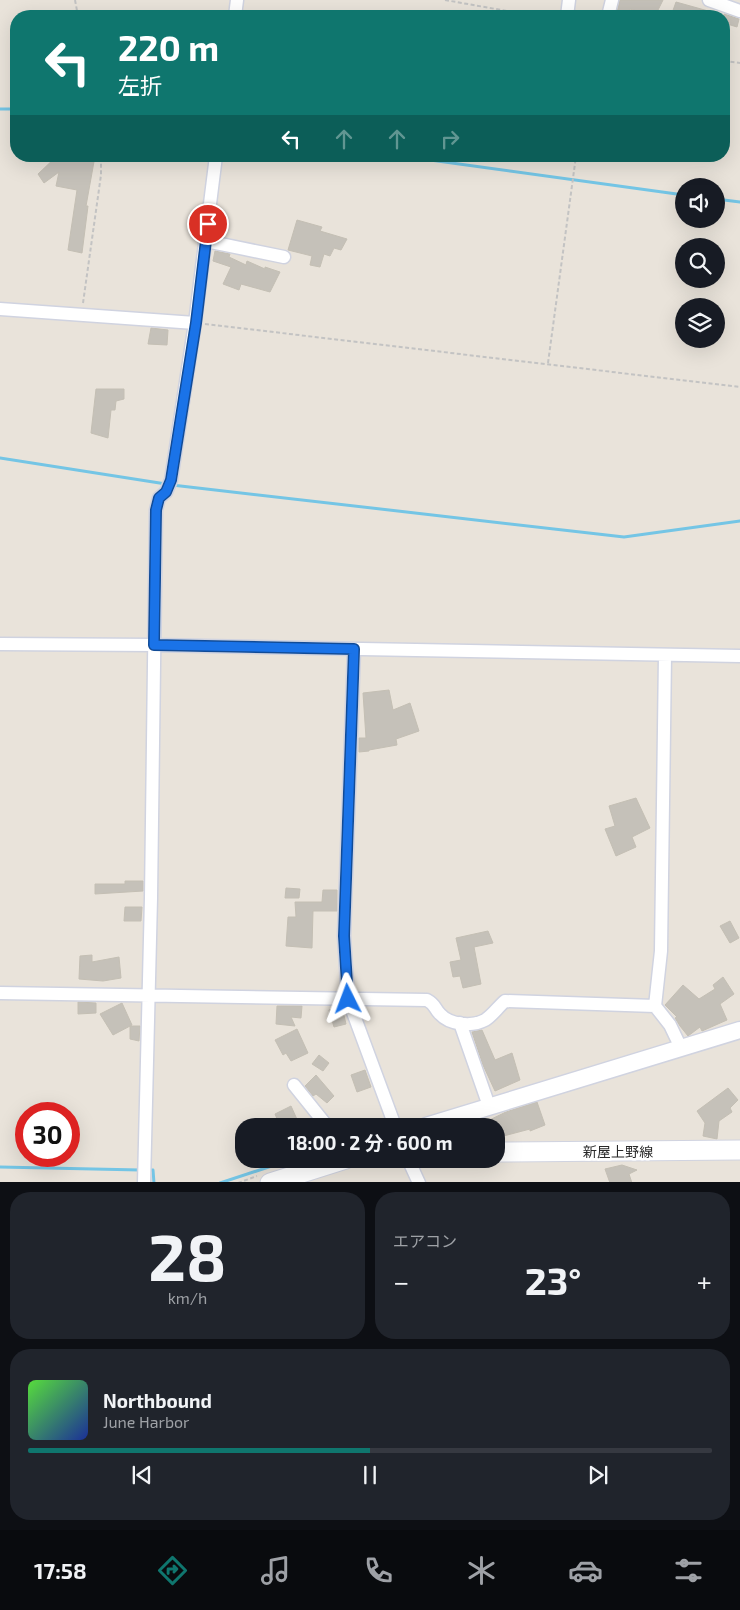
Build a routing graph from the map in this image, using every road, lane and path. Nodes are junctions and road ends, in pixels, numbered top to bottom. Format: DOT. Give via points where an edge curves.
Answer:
graph roads {
  1 [pos="445,0"];
  2 [pos="708,0"];
  3 [pos="501,10"];
  4 [pos="740,11"];
  5 [pos="101,162"];
  6 [pos="215,162"];
  7 [pos="575,162"];
  8 [pos="206,242"];
  9 [pos="284,257"];
  10 [pos="0,308"];
  11 [pos="82,315"];
  12 [pos="196,323"];
  13 [pos="548,363"];
  14 [pos="740,387"];
  15 [pos="0,644"];
  16 [pos="154,645"];
  17 [pos="354,649"];
  18 [pos="665,655"];
  19 [pos="740,656"];
  20 [pos="0,993"];
  21 [pos="148,996"];
  22 [pos="348,999"];
  23 [pos="655,1006"];
  24 [pos="460,1023"];
  25 [pos="740,1030"];
  26 [pos="681,1048"];
  27 [pos="294,1085"];
  28 [pos="489,1106"];
  29 [pos="321,1118"];
  30 [pos="392,1118"];
  31 [pos="451,1118"];
  32 [pos="740,1150"];
  33 [pos="505,1152"];
  34 [pos="316,1168"];
  35 [pos="412,1168"];
  36 [pos="144,1182"];
  37 [pos="270,1182"];
  38 [pos="418,1182"];
  1 -- 3 [label="path"];
  2 -- 4 [label="street"];
  5 -- 11 [label="path"];
  6 -- 8 [label="street"];
  7 -- 13 [label="path"];
  8 -- 9 [label="street"];
  8 -- 12 [label="street"];
  10 -- 11 [label="street"];
  11 -- 12 [label="street"];
  12 -- 13 [label="path"];
  12 -- 16 [label="street" via="171,480 159,498 156,510"];
  13 -- 14 [label="path"];
  15 -- 16 [label="street"];
  16 -- 17 [label="street"];
  16 -- 21 [label="street"];
  17 -- 18 [label="street"];
  17 -- 22 [label="street" via="344,936"];
  18 -- 19 [label="street"];
  18 -- 23 [label="street" via="661,951"];
  20 -- 21 [label="street"];
  21 -- 22 [label="street"];
  21 -- 36 [label="street"];
  22 -- 24 [label="street" via="427,1000 434,1004 440,1015 453,1023"];
  22 -- 30 [label="street"];
  23 -- 24 [label="street" via="505,1001 485,1020"];
  23 -- 26 [label="street" via="670,1025"];
  24 -- 28 [label="street"];
  25 -- 26 [label="street"];
  26 -- 28 [label="street"];
  27 -- 29 [label="street"];
  28 -- 31 [label="street"];
  32 -- 33 [label="main road, 新屋上野線"];
  34 -- 37 [label="main road"];
  35 -- 38 [label="street"];
}
